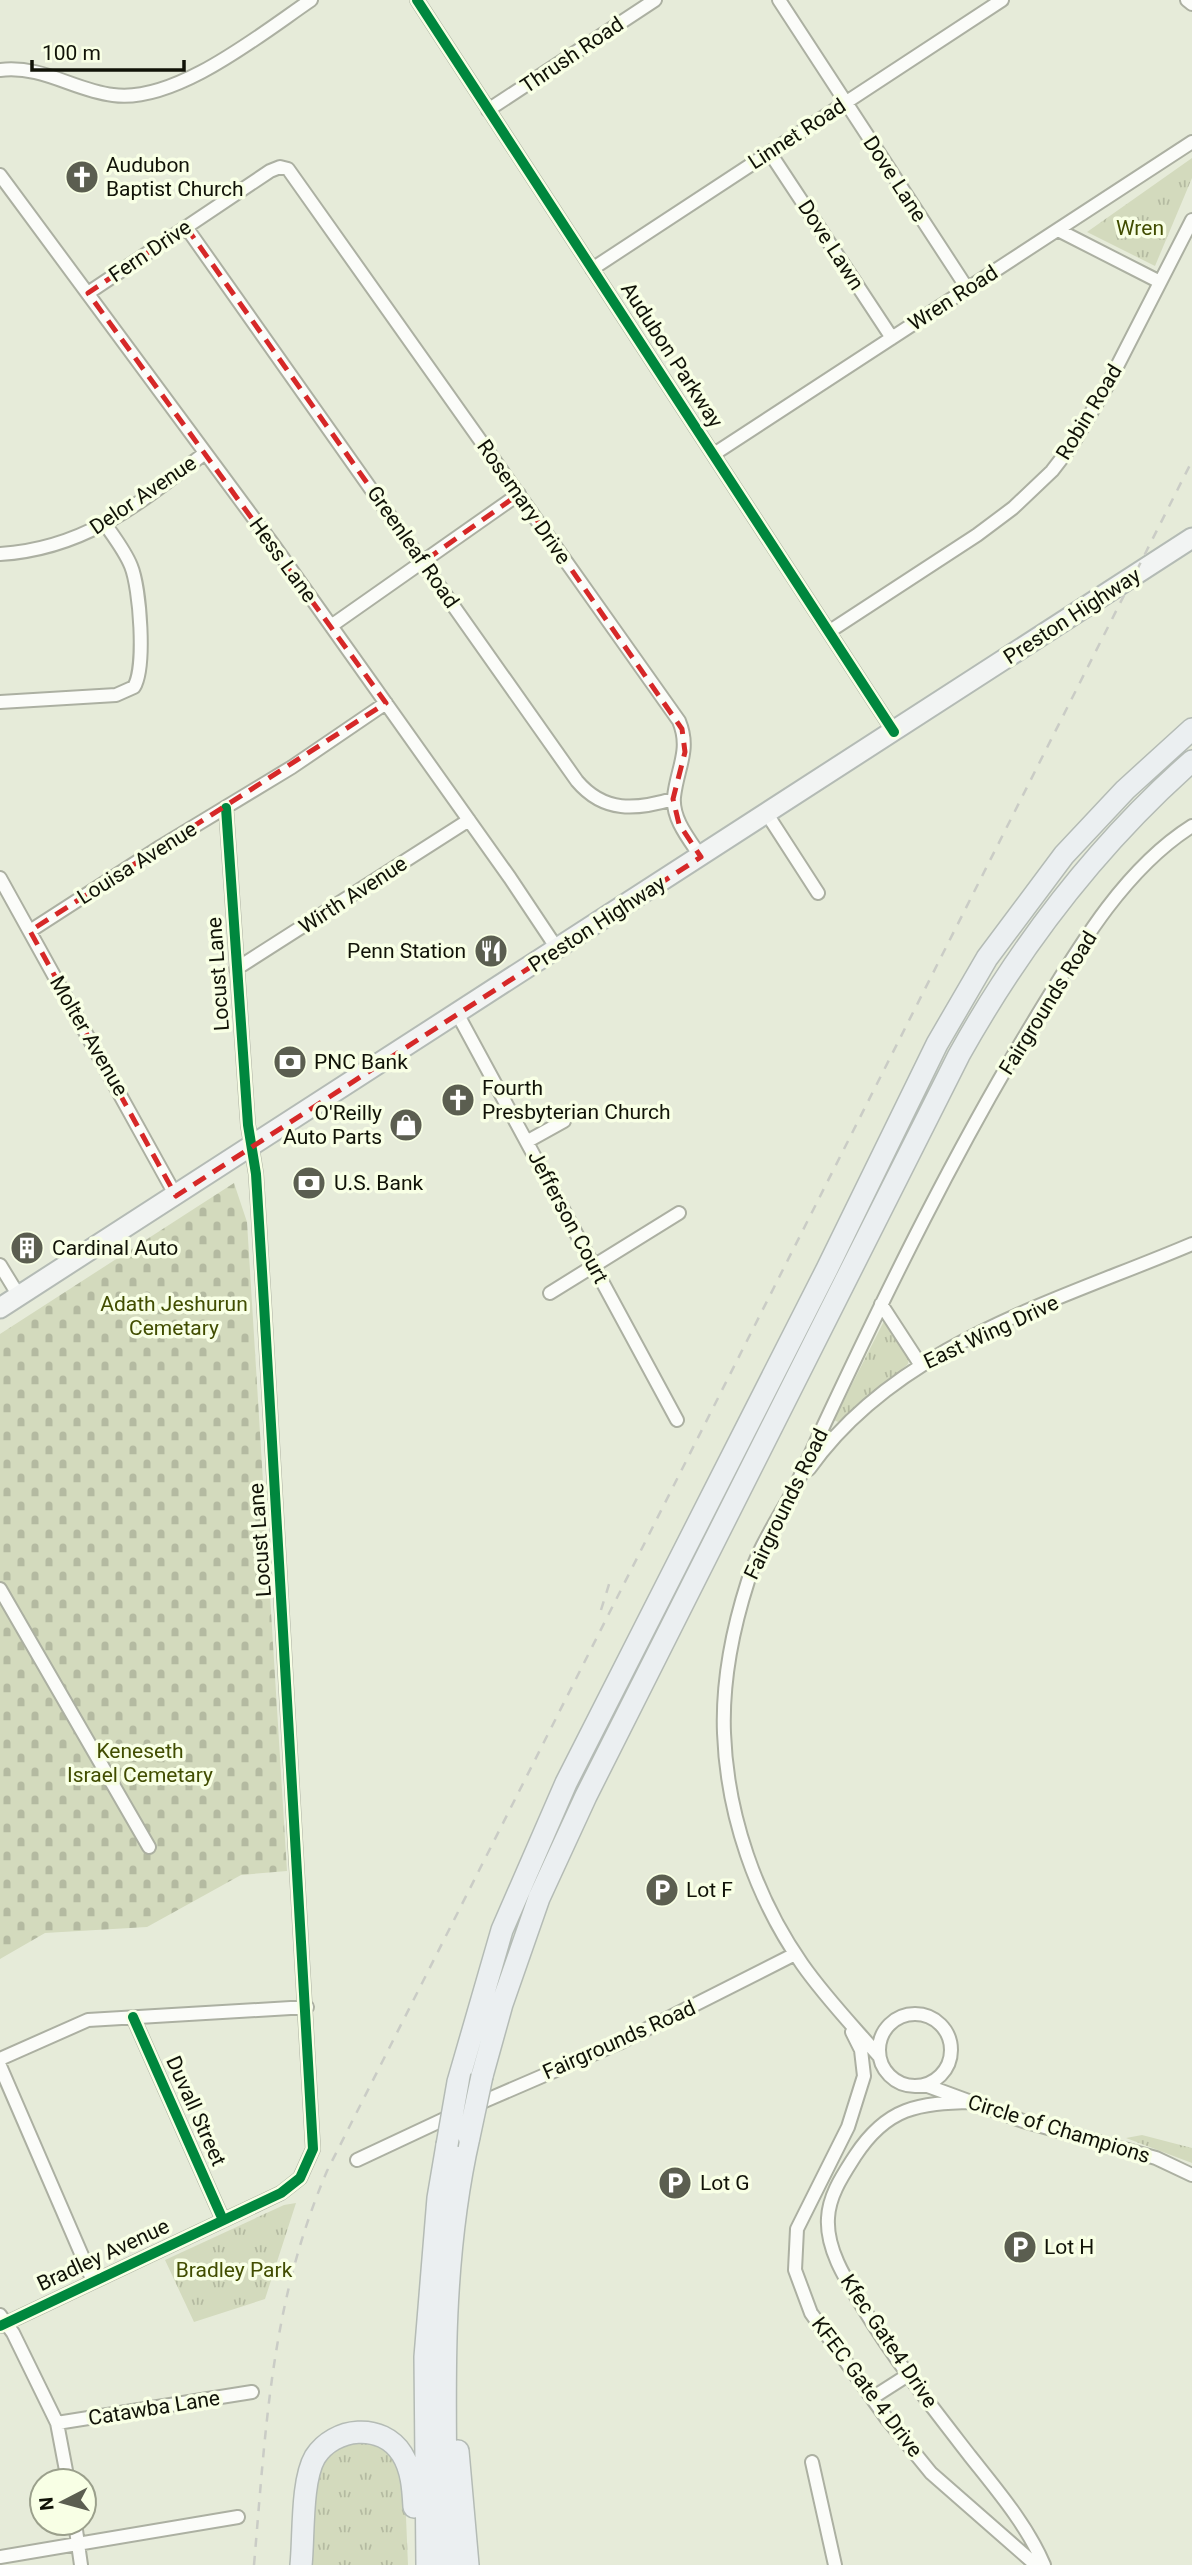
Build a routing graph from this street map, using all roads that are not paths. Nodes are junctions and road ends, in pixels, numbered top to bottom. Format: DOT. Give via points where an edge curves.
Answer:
graph roads {
  1 [pos="311,0"];
  2 [pos="417,0"];
  3 [pos="655,0"];
  4 [pos="779,0"];
  5 [pos="1002,0"];
  6 [pos="1187,0"];
  7 [pos="1192,4"];
  8 [pos="0,70"];
  9 [pos="845,103"];
  10 [pos="488,110"];
  11 [pos="1192,142"];
  12 [pos="770,153"];
  13 [pos="284,166"];
  14 [pos="0,175"];
  15 [pos="1192,219"];
  16 [pos="186,227"];
  17 [pos="1058,230"];
  18 [pos="592,269"];
  19 [pos="1160,282"];
  20 [pos="967,288"];
  21 [pos="88,293"];
  22 [pos="891,338"];
  23 [pos="205,453"];
  24 [pos="714,454"];
  25 [pos="519,494"];
  26 [pos="105,524"];
  27 [pos="1192,538"];
  28 [pos="0,554"];
  29 [pos="423,562"];
  30 [pos="331,626"];
  31 [pos="830,631"];
  32 [pos="0,702"];
  33 [pos="386,703"];
  34 [pos="1192,729"];
  35 [pos="894,732"];
  36 [pos="1192,761"];
  37 [pos="673,799"];
  38 [pos="226,808"];
  39 [pos="767,814"];
  40 [pos="469,820"];
  41 [pos="1192,826"];
  42 [pos="701,856"];
  43 [pos="0,878"];
  44 [pos="818,893"];
  45 [pos="30,932"];
  46 [pos="558,950"];
  47 [pos="236,969"];
  48 [pos="458,1014"];
  49 [pos="564,1121"];
  50 [pos="528,1141"];
  51 [pos="251,1148"];
  52 [pos="176,1196"];
  53 [pos="679,1213"];
  54 [pos="1192,1244"];
  55 [pos="0,1265"];
  56 [pos="594,1267"];
  57 [pos="550,1293"];
  58 [pos="19,1296"];
  59 [pos="881,1304"];
  60 [pos="0,1308"];
  61 [pos="920,1364"];
  62 [pos="677,1420"];
  63 [pos="792,1493"];
  64 [pos="0,1589"];
  65 [pos="149,1847"];
  66 [pos="795,1954"];
  67 [pos="307,2007"];
  68 [pos="842,2013"];
  69 [pos="133,2018"];
  70 [pos="879,2056"];
  71 [pos="0,2059"];
  72 [pos="0,2066"];
  73 [pos="925,2085"];
  74 [pos="972,2102"];
  75 [pos="357,2160"];
  76 [pos="1192,2175"];
  77 [pos="223,2220"];
  78 [pos="93,2281"];
  79 [pos="2,2322"];
  80 [pos="445,2352"];
  81 [pos="908,2375"];
  82 [pos="252,2392"];
  83 [pos="872,2398"];
  84 [pos="57,2423"];
  85 [pos="812,2462"];
  86 [pos="65,2467"];
  87 [pos="238,2517"];
  88 [pos="77,2537"];
  89 [pos="78,2544"];
  90 [pos="0,2557"];
  91 [pos="81,2565"];
  92 [pos="301,2565"];
  93 [pos="419,2565"];
  94 [pos="427,2565"];
  95 [pos="447,2565"];
  96 [pos="468,2565"];
  97 [pos="835,2565"];
  98 [pos="1036,2565"];
  99 [pos="1044,2565"];
  1 -- 8 [label="street" via="190,78 149,94 113,95 46,72"];
  2 -- 10 [label="street, Audubon Parkway"];
  3 -- 10 [label="street, Thrush Road"];
  4 -- 9 [label="street, Dove Lane"];
  5 -- 9 [label="street, Linnet Road"];
  6 -- 7 [label="street"];
  9 -- 12 [label="street, Linnet Road"];
  9 -- 20 [label="street, Dove Lane"];
  10 -- 18 [label="street, Audubon Parkway"];
  11 -- 17 [label="street, Wren Road"];
  12 -- 18 [label="street, Linnet Road"];
  12 -- 22 [label="street, Dove Lawn"];
  13 -- 16 [label="street, Fern Drive"];
  13 -- 25 [label="street, Rosemary Drive" via="331,225"];
  14 -- 21 [label="street, Hess Lane"];
  15 -- 19 [label="street, Robin Road"];
  16 -- 21 [label="street, Fern Drive"];
  16 -- 29 [label="street, Greenleaf Road"];
  17 -- 19 [label="street"];
  17 -- 20 [label="street, Wren Road"];
  18 -- 24 [label="street, Audubon Parkway"];
  19 -- 31 [label="street, Robin Road" via="1082,430 1040,485 977,535"];
  20 -- 22 [label="street, Wren Road"];
  21 -- 23 [label="street, Hess Lane"];
  22 -- 24 [label="street, Wren Road"];
  23 -- 26 [label="street, Delor Avenue"];
  23 -- 30 [label="street, Hess Lane"];
  24 -- 31 [label="street, Audubon Parkway"];
  25 -- 29 [label="street"];
  25 -- 37 [label="street, Rosemary Drive" via="679,721 685,752"];
  26 -- 28 [label="street, Delor Avenue" via="57,546"];
  26 -- 32 [label="street" via="134,575 141,670 134,687 116,695"];
  27 -- 35 [label="main road, Preston Highway"];
  29 -- 30 [label="street"];
  29 -- 37 [label="street, Greenleaf Road" via="585,791 621,807 647,807"];
  30 -- 33 [label="street, Hess Lane"];
  31 -- 35 [label="street, Audubon Parkway"];
  33 -- 38 [label="street, Louisa Avenue"];
  33 -- 40 [label="street, Hess Lane"];
  34 -- 94 [label="highway, bridge" via="1125,790 1064,855 987,958 937,1044 560,1795 502,1930 457,2082 438,2198 425,2357"];
  35 -- 39 [label="main road, Preston Highway"];
  36 -- 80 [label="highway, bridge" via="1135,815 1070,888 1000,985 959,1055 580,1807 539,1898 482,2076 453,2235"];
  37 -- 42 [label="street" via="679,824"];
  38 -- 45 [label="street, Louisa Avenue"];
  38 -- 47 [label="street, Locust Lane"];
  39 -- 42 [label="main road, Preston Highway"];
  39 -- 44 [label="street"];
  40 -- 46 [label="street, Hess Lane"];
  40 -- 47 [label="street, Wirth Avenue"];
  41 -- 59 [label="street, Fairgrounds Road" via="1135,875 1063,972 1005,1069"];
  42 -- 46 [label="main road, Preston Highway"];
  43 -- 45 [label="street, Molter Avenue"];
  45 -- 52 [label="street, Molter Avenue"];
  46 -- 48 [label="main road, Preston Highway"];
  47 -- 51 [label="street, Locust Lane"];
  48 -- 50 [label="street, Jefferson Court"];
  48 -- 51 [label="main road, Preston Highway"];
  49 -- 50 [label="street"];
  50 -- 56 [label="street, Jefferson Court"];
  51 -- 52 [label="main road, Preston Highway"];
  51 -- 67 [label="street, Locust Lane"];
  52 -- 58 [label="main road, Preston Highway"];
  53 -- 56 [label="street"];
  54 -- 61 [label="street, East Wing Drive"];
  55 -- 58 [label="street"];
  56 -- 57 [label="street"];
  56 -- 62 [label="street, Jefferson Court"];
  58 -- 60 [label="main road, Preston Highway"];
  59 -- 61 [label="street"];
  59 -- 63 [label="street, Fairgrounds Road"];
  61 -- 63 [label="street, East Wing Drive" via="848,1422"];
  63 -- 66 [label="street, Fairgrounds Road" via="760,1549 735,1625 724,1687 724,1737 747,1854 767,1904"];
  64 -- 65 [label="street"];
  66 -- 68 [label="street"];
  66 -- 75 [label="street, Fairgrounds Road" via="619,2043"];
  67 -- 69 [label="street"];
  67 -- 77 [label="street, Locust Lane" via="315,2134 311,2159 291,2187"];
  68 -- 70 [label="street"];
  68 -- 83 [label="street, KFEC Gate 4 Drive" via="861,2050 864,2076 848,2127 797,2229 795,2270 811,2314"];
  69 -- 71 [label="street" via="88,2020"];
  69 -- 77 [label="street, Duvall Street"];
  70 -- 73 [label="street" via="891,2077 913,2086"];
  70 -- 73 [label="street" via="879,2044 890,2023 911,2013 934,2018 943,2026 952,2048 945,2071"];
  72 -- 78 [label="street"];
  73 -- 74 [label="street, Circle of Champions"];
  74 -- 76 [label="street, Circle of Champions" via="1156,2158"];
  74 -- 81 [label="street, Kfec Gate4 Drive" via="900,2112 871,2134 835,2190 827,2221 843,2274"];
  77 -- 78 [label="street, Bradley Avenue"];
  78 -- 79 [label="street, Bradley Avenue"];
  79 -- 84 [label="street"];
  80 -- 95 [label="highway"];
  80 -- 96 [label="highway" via="457,2428"];
  81 -- 83 [label="street"];
  81 -- 99 [label="street, Kfec Gate4 Drive" via="1009,2506"];
  82 -- 84 [label="street, Catawba Lane"];
  83 -- 98 [label="street, KFEC Gate 4 Drive" via="931,2473"];
  84 -- 86 [label="street"];
  85 -- 97 [label="street"];
  87 -- 89 [label="street"];
  88 -- 89 [label="street"];
  89 -- 90 [label="street"];
  89 -- 91 [label="street"];
  92 -- 93 [label="highway" via="313,2460 334,2438 355,2432 384,2438 406,2462 414,2492"];
}
